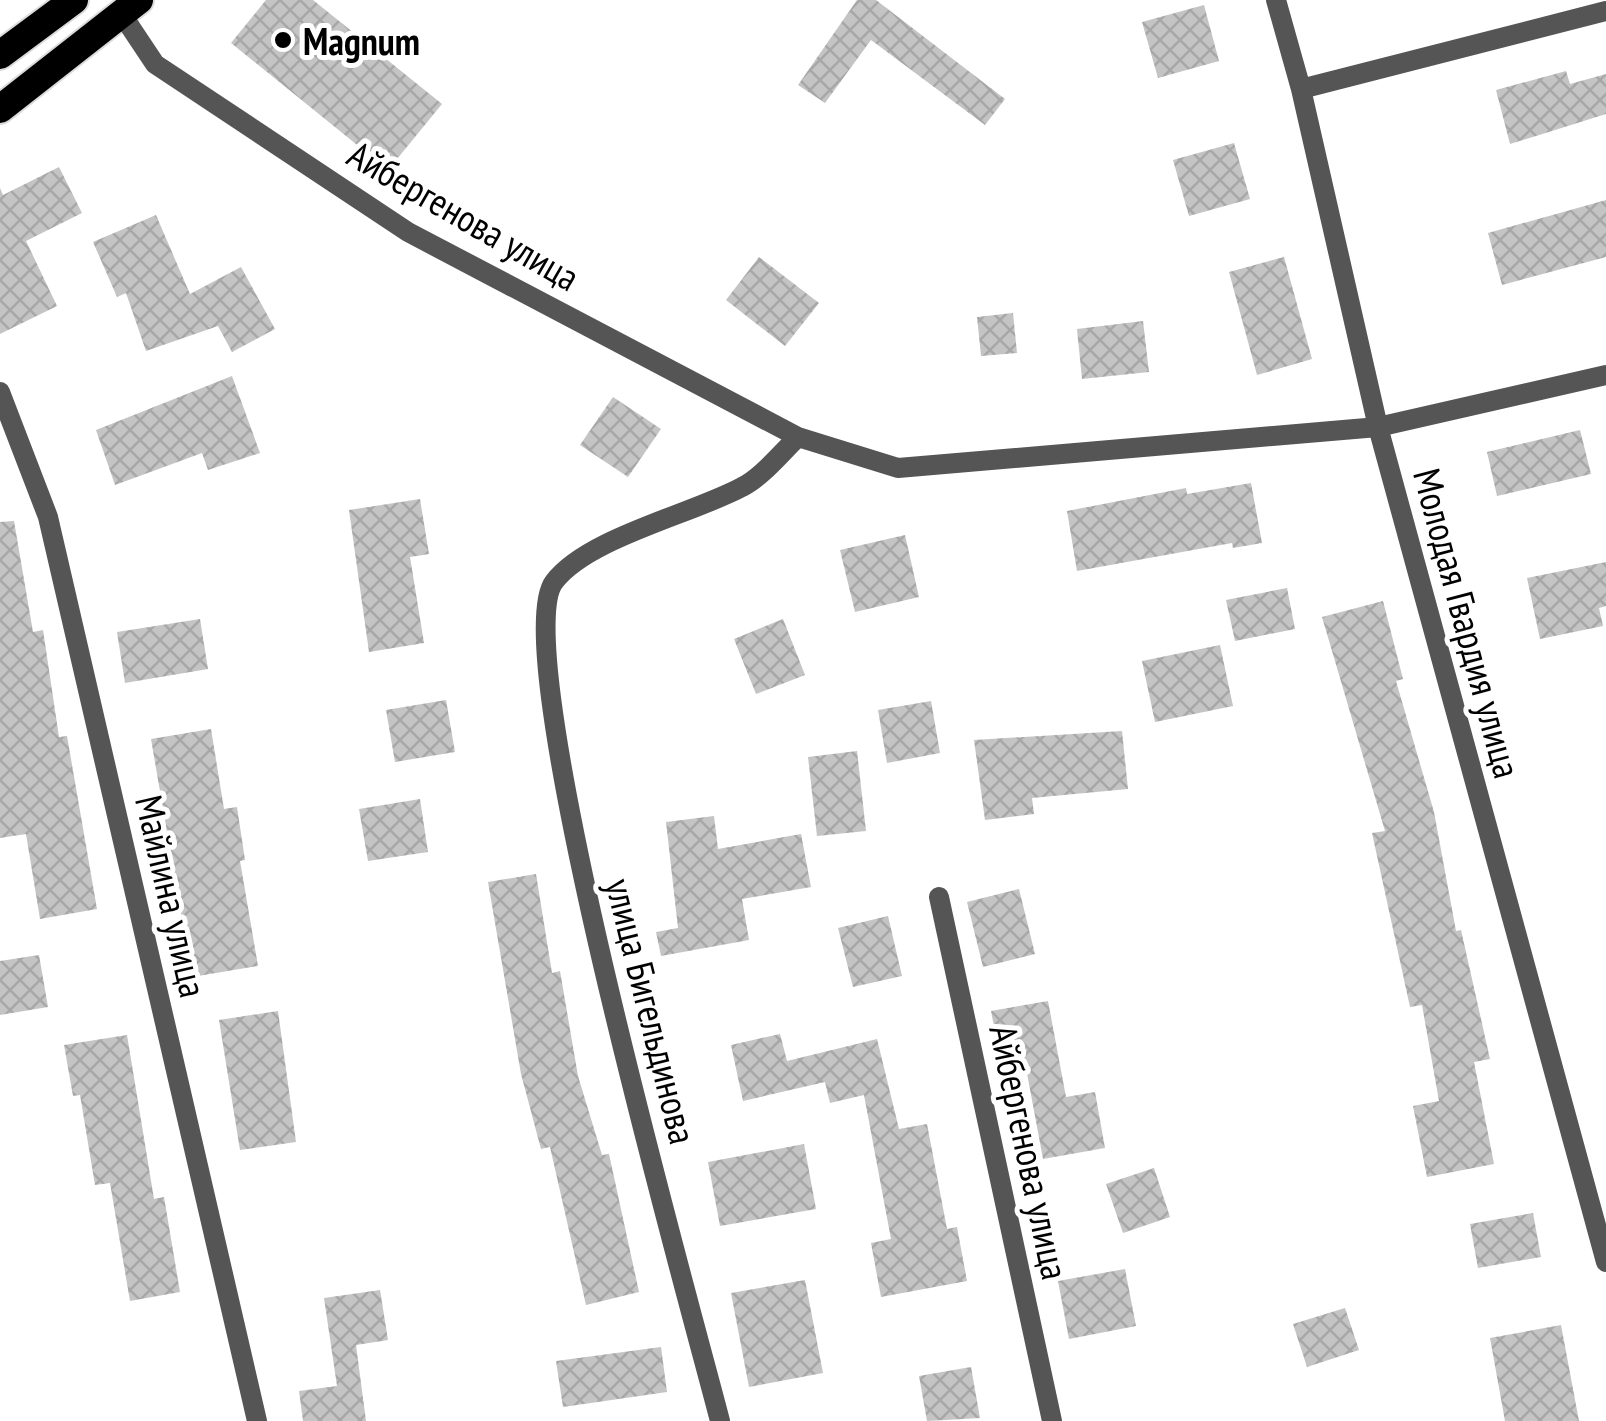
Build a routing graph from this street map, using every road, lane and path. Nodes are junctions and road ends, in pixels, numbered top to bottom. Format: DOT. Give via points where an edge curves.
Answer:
graph roads {
  1 [pos="74,0"];
  2 [pos="1276,0"];
  3 [pos="132,8"];
  4 [pos="1606,11"];
  5 [pos="0,55"];
  6 [pos="1302,89"];
  7 [pos="0,109"];
  8 [pos="1606,376"];
  9 [pos="0,392"];
  10 [pos="1378,427"];
  11 [pos="798,437"];
  12 [pos="939,898"];
  13 [pos="1606,1262"];
  14 [pos="258,1421"];
  15 [pos="720,1421"];
  16 [pos="1052,1421"];
  1 -- 5 [label="highway"];
  2 -- 6 [label="street, Молодая Гвардия улица"];
  3 -- 7 [label="highway"];
  3 -- 11 [label="street, Айбергенова улица" via="156,64 408,232"];
  4 -- 6 [label="street"];
  6 -- 10 [label="street, Молодая Гвардия улица"];
  8 -- 10 [label="street, Айбергенова улица"];
  9 -- 14 [label="street, Майлина улица" via="48,517"];
  10 -- 11 [label="street, Айбергенова улица" via="898,468"];
  10 -- 13 [label="street, Молодая Гвардия улица"];
  11 -- 15 [label="street, улица Бигельдинова" via="745,486 580,559 552,583 544,612 561,785"];
  12 -- 16 [label="street, Айбергенова улица"];
}
